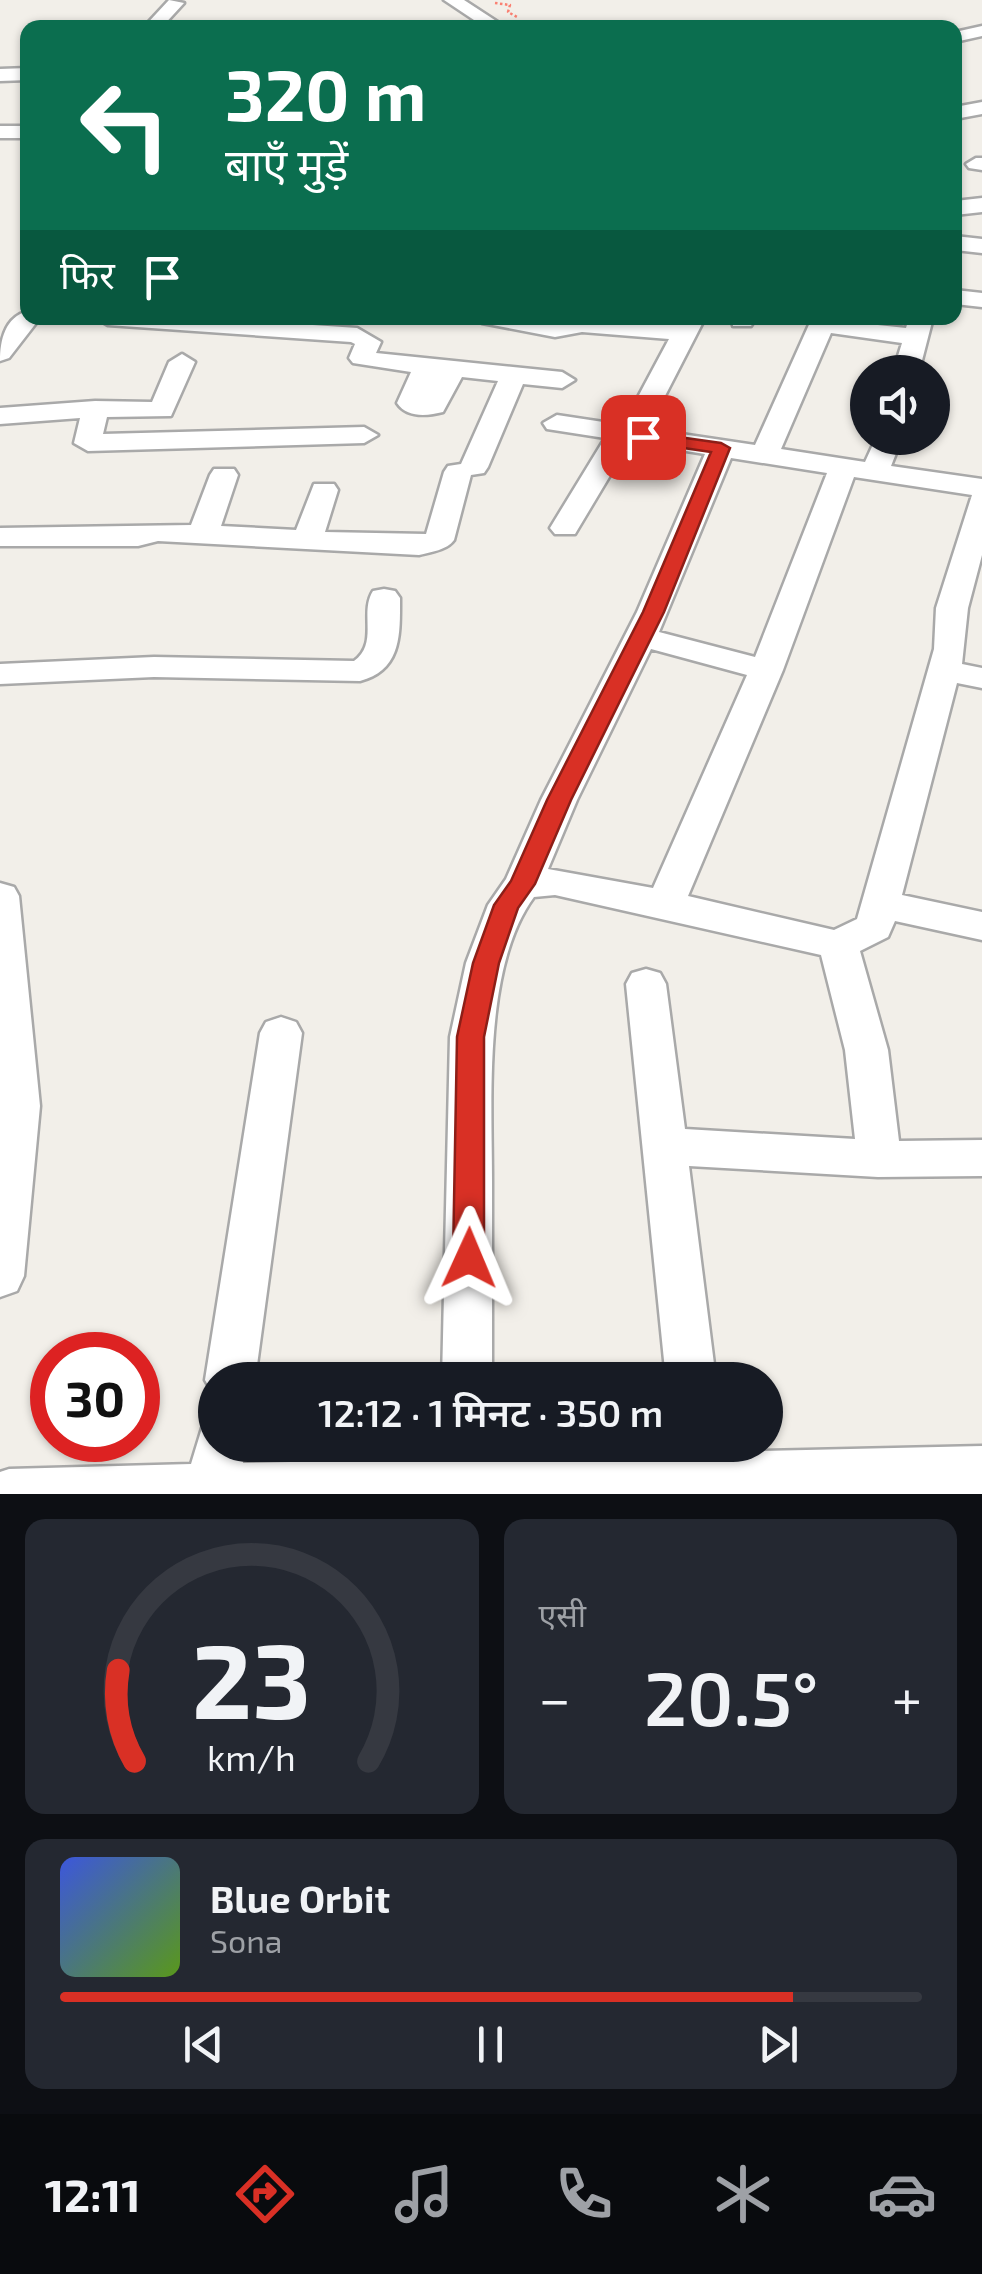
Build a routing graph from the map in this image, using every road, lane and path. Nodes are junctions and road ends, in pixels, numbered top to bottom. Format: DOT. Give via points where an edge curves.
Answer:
graph roads {
  1 [pos="452,0"];
  2 [pos="176,3"];
  3 [pos="159,20"];
  4 [pos="486,20"];
  5 [pos="22,325"];
  6 [pos="312,325"];
  7 [pos="528,325"];
  8 [pos="582,325"];
  9 [pos="582,325"];
  10 [pos="689,325"];
  11 [pos="821,325"];
  12 [pos="886,325"];
  13 [pos="918,327"];
  14 [pos="3,346"];
  15 [pos="911,355"];
  16 [pos="182,362"];
  17 [pos="514,375"];
  18 [pos="562,380"];
  19 [pos="95,409"];
  20 [pos="0,416"];
  21 [pos="557,424"];
  22 [pos="621,434"];
  23 [pos="364,435"];
  24 [pos="721,448"];
  25 [pos="764,455"];
  26 [pos="882,455"];
  27 [pos="844,466"];
  28 [pos="876,471"];
  29 [pos="224,475"];
  30 [pos="982,488"];
  31 [pos="324,490"];
  32 [pos="982,500"];
  33 [pos="565,528"];
  34 [pos="202,534"];
  35 [pos="0,538"];
  36 [pos="308,540"];
  37 [pos="384,598"];
  38 [pos="967,610"];
  39 [pos="640,637"];
  40 [pos="766,670"];
  41 [pos="944,671"];
  42 [pos="0,674"];
  43 [pos="982,678"];
  44 [pos="522,884"];
  45 [pos="0,896"];
  46 [pos="880,904"];
  47 [pos="664,905"];
  48 [pos="982,926"];
  49 [pos="838,945"];
  50 [pos="4,969"];
  51 [pos="646,984"];
  52 [pos="281,1033"];
  53 [pos="663,1146"];
  54 [pos="982,1158"];
  55 [pos="878,1159"];
  56 [pos="4,1200"];
  57 [pos="0,1276"];
  58 [pos="233,1362"];
  59 [pos="468,1362"];
  60 [pos="689,1362"];
  61 [pos="695,1462"];
  62 [pos="705,1462"];
  63 [pos="467,1464"];
  64 [pos="217,1467"];
  65 [pos="982,1471"];
  66 [pos="791,1485"];
  67 [pos="526,1488"];
  68 [pos="10,1494"];
  1 -- 4 [label="street"];
  2 -- 3 [label="street"];
  5 -- 14 [label="street"];
  6 -- 17 [label="street" via="366,338 362,358"];
  7 -- 8 [label="street"];
  9 -- 10 [label="street"];
  10 -- 22 [label="street" via="634,430"];
  11 -- 25 [label="street"];
  12 -- 13 [label="street"];
  13 -- 15 [label="street"];
  16 -- 19 [label="street" via="162,410"];
  17 -- 18 [label="street"];
  17 -- 36 [label="street" via="439,540"];
  19 -- 20 [label="street"];
  19 -- 23 [label="street" via="88,443"];
  21 -- 22 [label="street"];
  22 -- 24 [label="street"];
  22 -- 33 [label="street"];
  24 -- 25 [label="street"];
  24 -- 39 [label="street"];
  25 -- 27 [label="street"];
  26 -- 28 [label="street"];
  27 -- 28 [label="street"];
  27 -- 40 [label="street"];
  28 -- 30 [label="street"];
  29 -- 34 [label="street"];
  31 -- 36 [label="street"];
  32 -- 38 [label="street"];
  34 -- 35 [label="street"];
  34 -- 36 [label="street"];
  37 -- 42 [label="street" via="382,655 360,671 154,667"];
  38 -- 41 [label="street"];
  39 -- 40 [label="street"];
  39 -- 44 [label="street"];
  40 -- 47 [label="street"];
  41 -- 43 [label="street"];
  41 -- 46 [label="street"];
  44 -- 47 [label="street" via="555,882"];
  44 -- 59 [label="street" via="506,905 486,963 470,1037"];
  45 -- 50 [label="street"];
  46 -- 48 [label="street"];
  46 -- 49 [label="street" via="874,927"];
  47 -- 49 [label="street"];
  49 -- 55 [label="street" via="860,1010 877,1097"];
  50 -- 56 [label="street" via="18,1106"];
  51 -- 53 [label="street"];
  52 -- 58 [label="street"];
  53 -- 55 [label="street"];
  53 -- 60 [label="street"];
  54 -- 55 [label="street"];
  56 -- 57 [label="street"];
  61 -- 67 [label="street"];
  62 -- 66 [label="street"];
  63 -- 64 [label="street"];
  63 -- 67 [label="street"];
  64 -- 68 [label="street"];
  65 -- 66 [label="street"];
}
